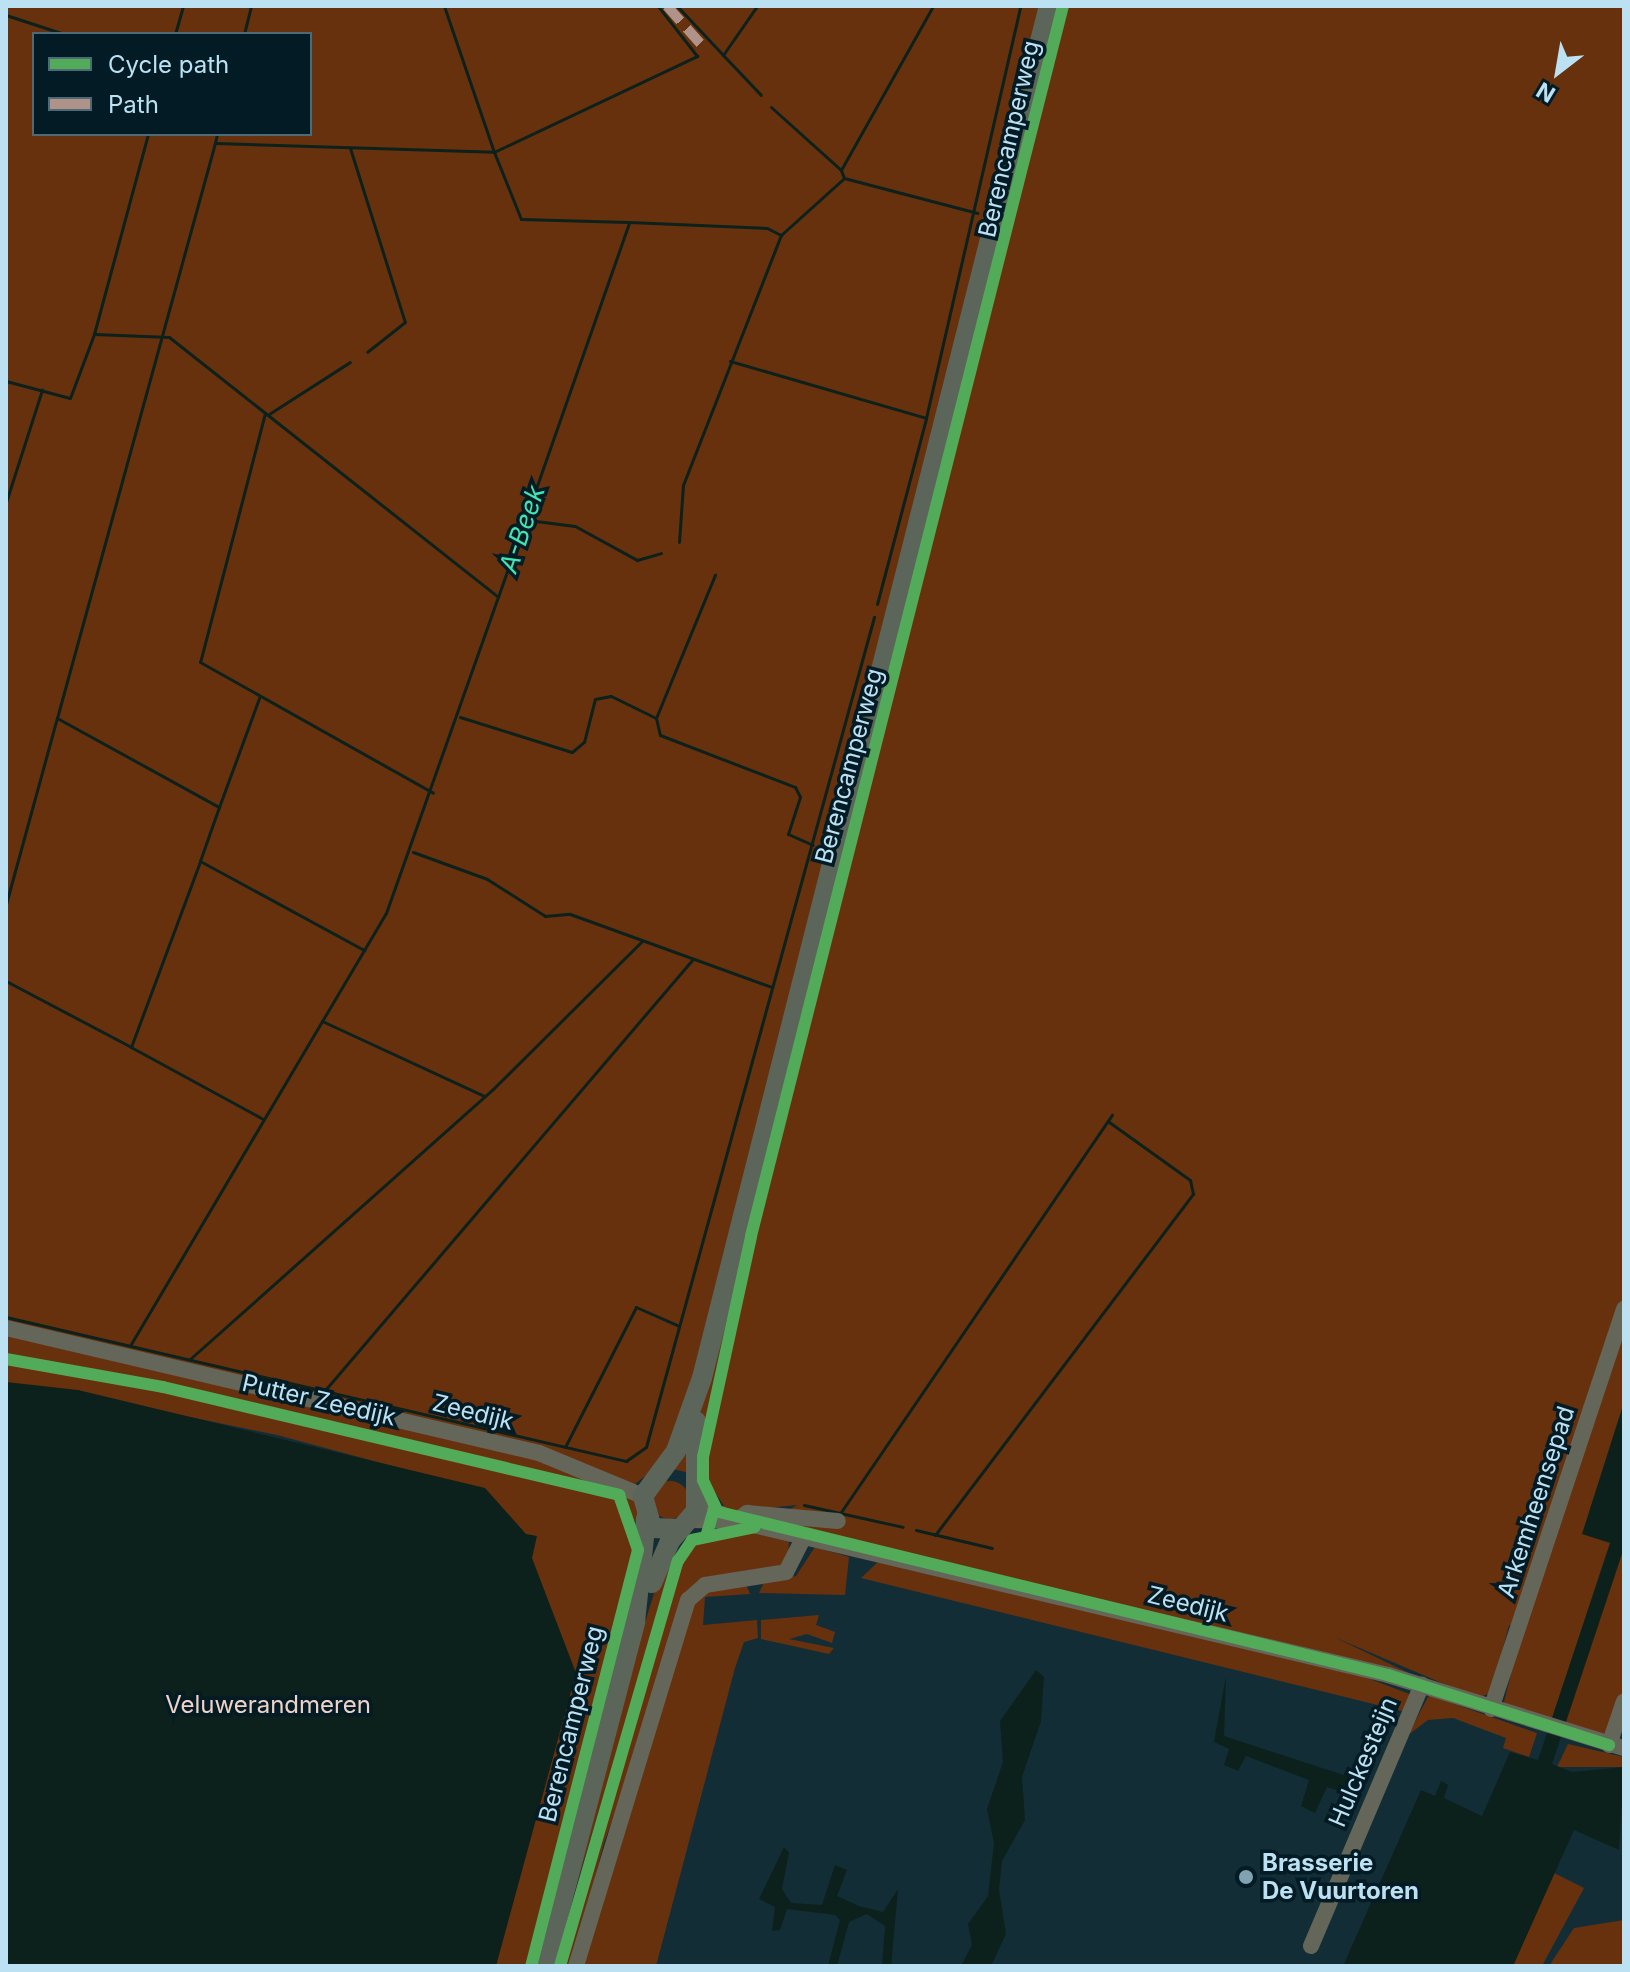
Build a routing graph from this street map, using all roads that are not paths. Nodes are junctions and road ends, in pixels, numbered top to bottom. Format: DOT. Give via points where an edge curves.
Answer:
graph roads {
  1 [pos="1049,6"];
  2 [pos="1624,1309"];
  3 [pos="6,1328"];
  4 [pos="702,1378"];
  5 [pos="660,1471"];
  6 [pos="643,1496"];
  7 [pos="691,1510"];
  8 [pos="646,1519"];
  9 [pos="736,1521"];
  10 [pos="838,1521"];
  11 [pos="804,1537"];
  12 [pos="635,1622"];
  13 [pos="1422,1685"];
  14 [pos="1624,1701"];
  15 [pos="1491,1709"];
  16 [pos="1616,1746"];
  17 [pos="1311,1946"];
  18 [pos="545,1966"];
  19 [pos="576,1966"];
  1 -- 4 [label="main road, Berencamperweg"];
  2 -- 15 [label="street, Arkemheensepad"];
  3 -- 6 [label="street, Zeedijk" via="539,1453"];
  4 -- 5 [label="main road, Berencamperweg" via="676,1451"];
  4 -- 7 [label="main road, Berencamperweg" via="691,1454"];
  5 -- 6 [label="main road, Berencamperweg"];
  5 -- 7 [label="main road" via="677,1470"];
  6 -- 8 [label="main road, Berencamperweg"];
  7 -- 8 [label="main road" via="662,1533"];
  7 -- 9 [label="street, Zeedijk"];
  7 -- 12 [label="main road, Berencamperweg"];
  8 -- 12 [label="main road, Berencamperweg"];
  9 -- 10 [label="street, Zeedijk" via="747,1513"];
  9 -- 11 [label="street, Zeedijk"];
  11 -- 13 [label="street, Zeedijk"];
  11 -- 19 [label="street" via="786,1572 705,1585 688,1600 636,1781 608,1844"];
  12 -- 18 [label="main road, Berencamperweg"];
  13 -- 15 [label="street, Zeedijk"];
  13 -- 17 [label="street, Hulckesteijn"];
  14 -- 16 [label="street"];
  15 -- 16 [label="street, Zeedijk"];
}
